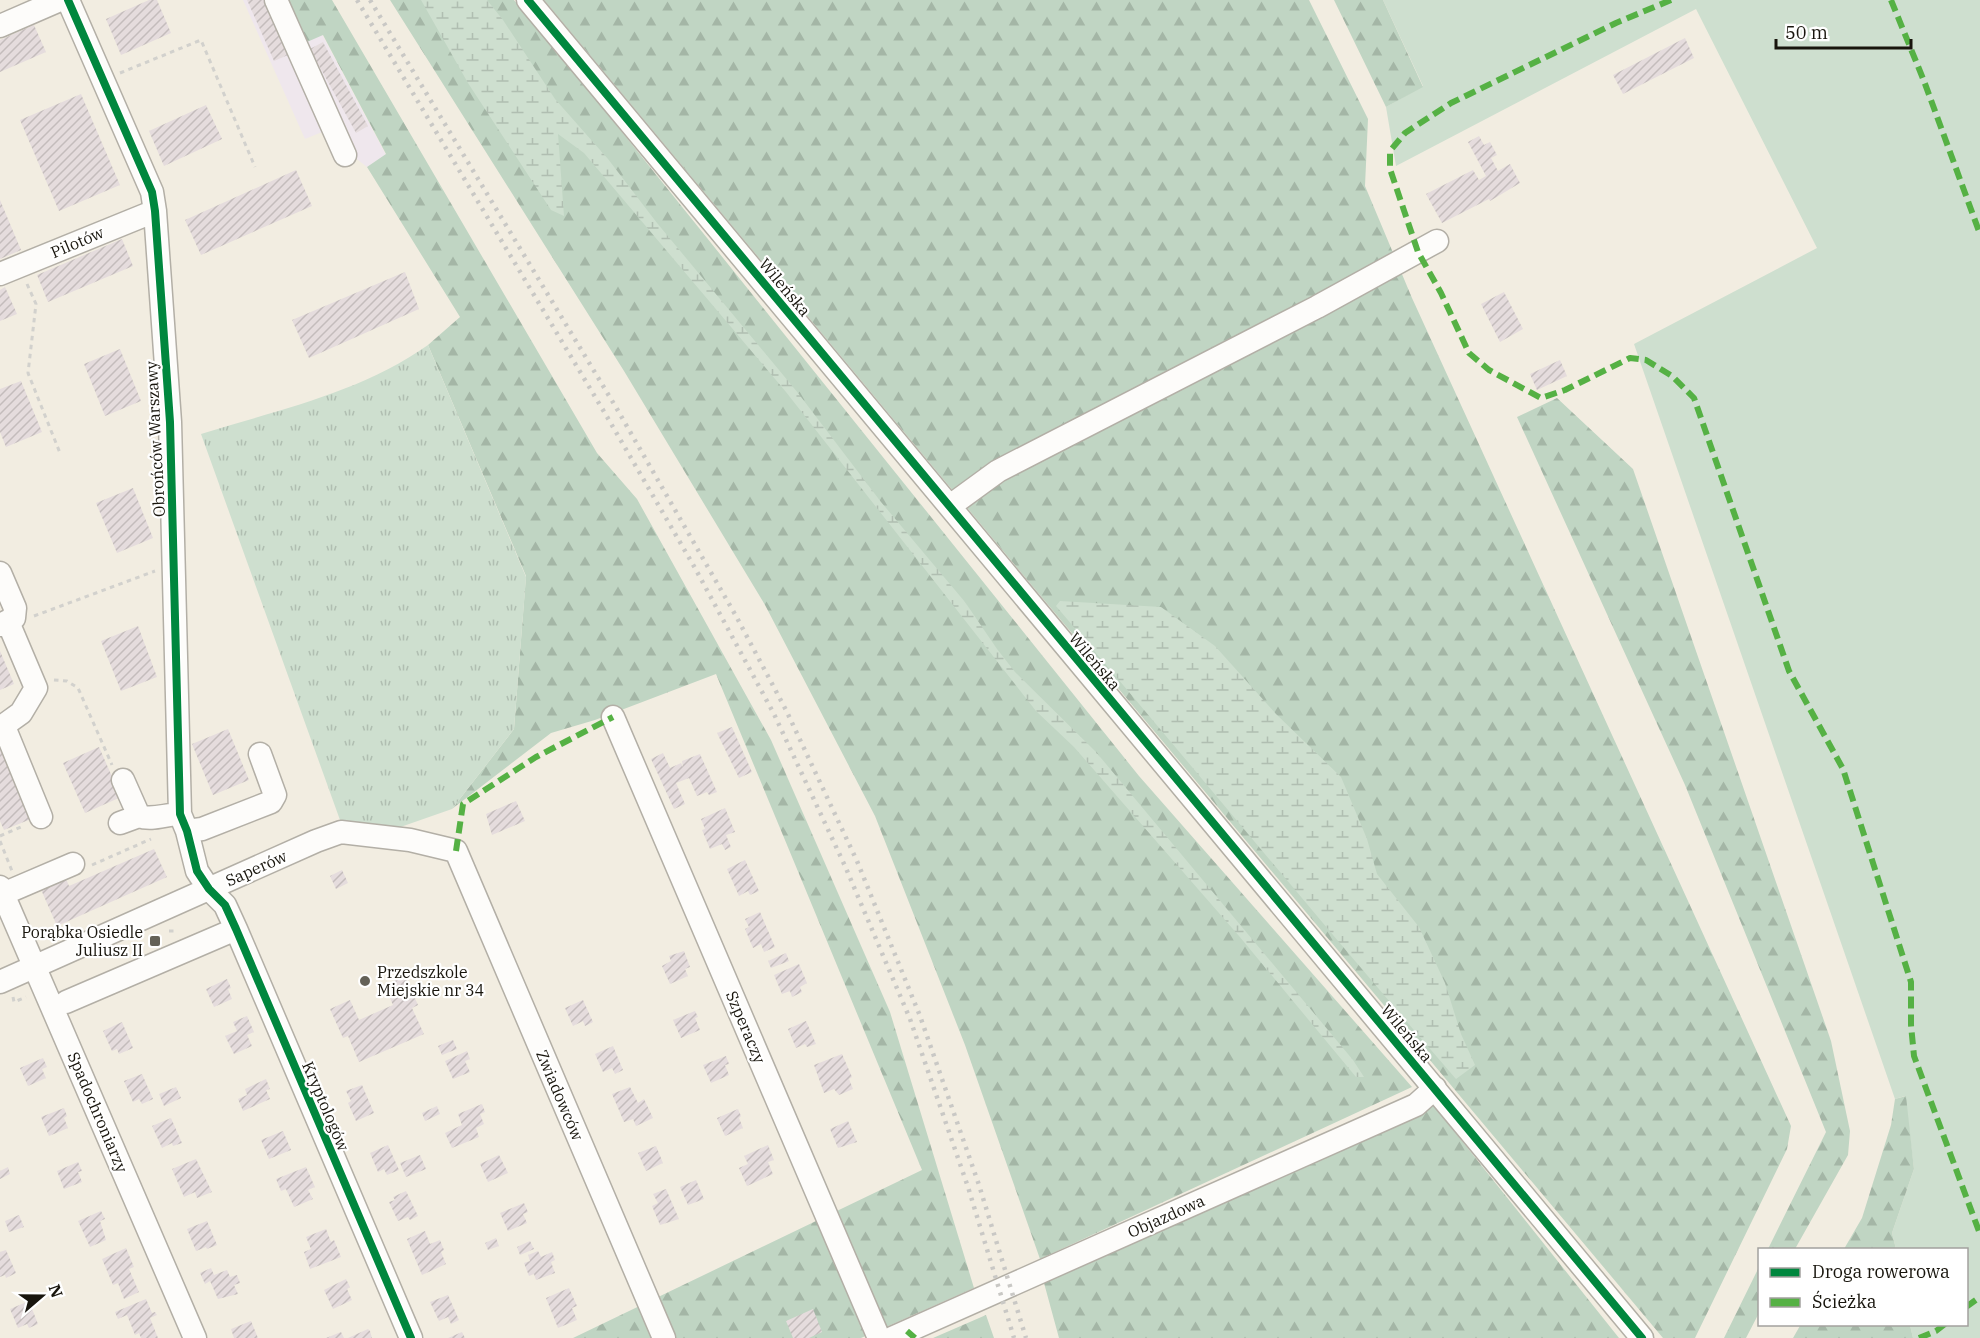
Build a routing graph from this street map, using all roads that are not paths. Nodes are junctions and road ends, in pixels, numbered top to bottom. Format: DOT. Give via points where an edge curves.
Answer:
graph roads {
  1 [pos="60,0"];
  2 [pos="68,0"];
  3 [pos="276,0"];
  4 [pos="528,0"];
  5 [pos="2,20"];
  6 [pos="345,155"];
  7 [pos="155,210"];
  8 [pos="1437,241"];
  9 [pos="10,270"];
  10 [pos="950,506"];
  11 [pos="0,573"];
  12 [pos="7,622"];
  13 [pos="613,717"];
  14 [pos="260,754"];
  15 [pos="123,780"];
  16 [pos="41,817"];
  17 [pos="184,823"];
  18 [pos="456,851"];
  19 [pos="73,864"];
  20 [pos="209,889"];
  21 [pos="2,890"];
  22 [pos="236,928"];
  23 [pos="34,968"];
  24 [pos="0,982"];
  25 [pos="66,1002"];
  26 [pos="1435,1088"];
  27 [pos="195,1338"];
  28 [pos="411,1338"];
  29 [pos="664,1338"];
  30 [pos="879,1338"];
  31 [pos="892,1338"];
  32 [pos="1642,1338"];
  1 -- 5 [label="street"];
  2 -- 7 [label="street, Obrońców Warszawy" via="152,192"];
  3 -- 6 [label="street"];
  4 -- 10 [label="street, Wileńska"];
  7 -- 9 [label="street, Pilotów"];
  7 -- 17 [label="street, Obrońców Warszawy" via="170,422"];
  8 -- 10 [label="street" via="998,471"];
  10 -- 26 [label="street, Wileńska"];
  11 -- 12 [label="street" via="15,608"];
  12 -- 16 [label="street" via="36,688 21,713 4,729"];
  13 -- 30 [label="street, Szperaczy"];
  14 -- 17 [label="street" via="275,795 271,802 202,829"];
  15 -- 17 [label="street" via="129,819 170,814"];
  17 -- 20 [label="street, Obrońców Warszawy" via="197,871"];
  18 -- 20 [label="street, Saperów" via="410,840 341,832"];
  18 -- 29 [label="street, Zwiadowców"];
  19 -- 21 [label="street"];
  20 -- 22 [label="street, Kryptologów" via="225,905"];
  20 -- 23 [label="street, Saperów"];
  21 -- 23 [label="street, Spadochroniarzy"];
  22 -- 25 [label="street"];
  22 -- 28 [label="street, Kryptologów"];
  23 -- 24 [label="street, Saperów"];
  23 -- 27 [label="street, Spadochroniarzy"];
  26 -- 31 [label="street, Objazdowa" via="1416,1105"];
  26 -- 32 [label="street, Wileńska"];
}
